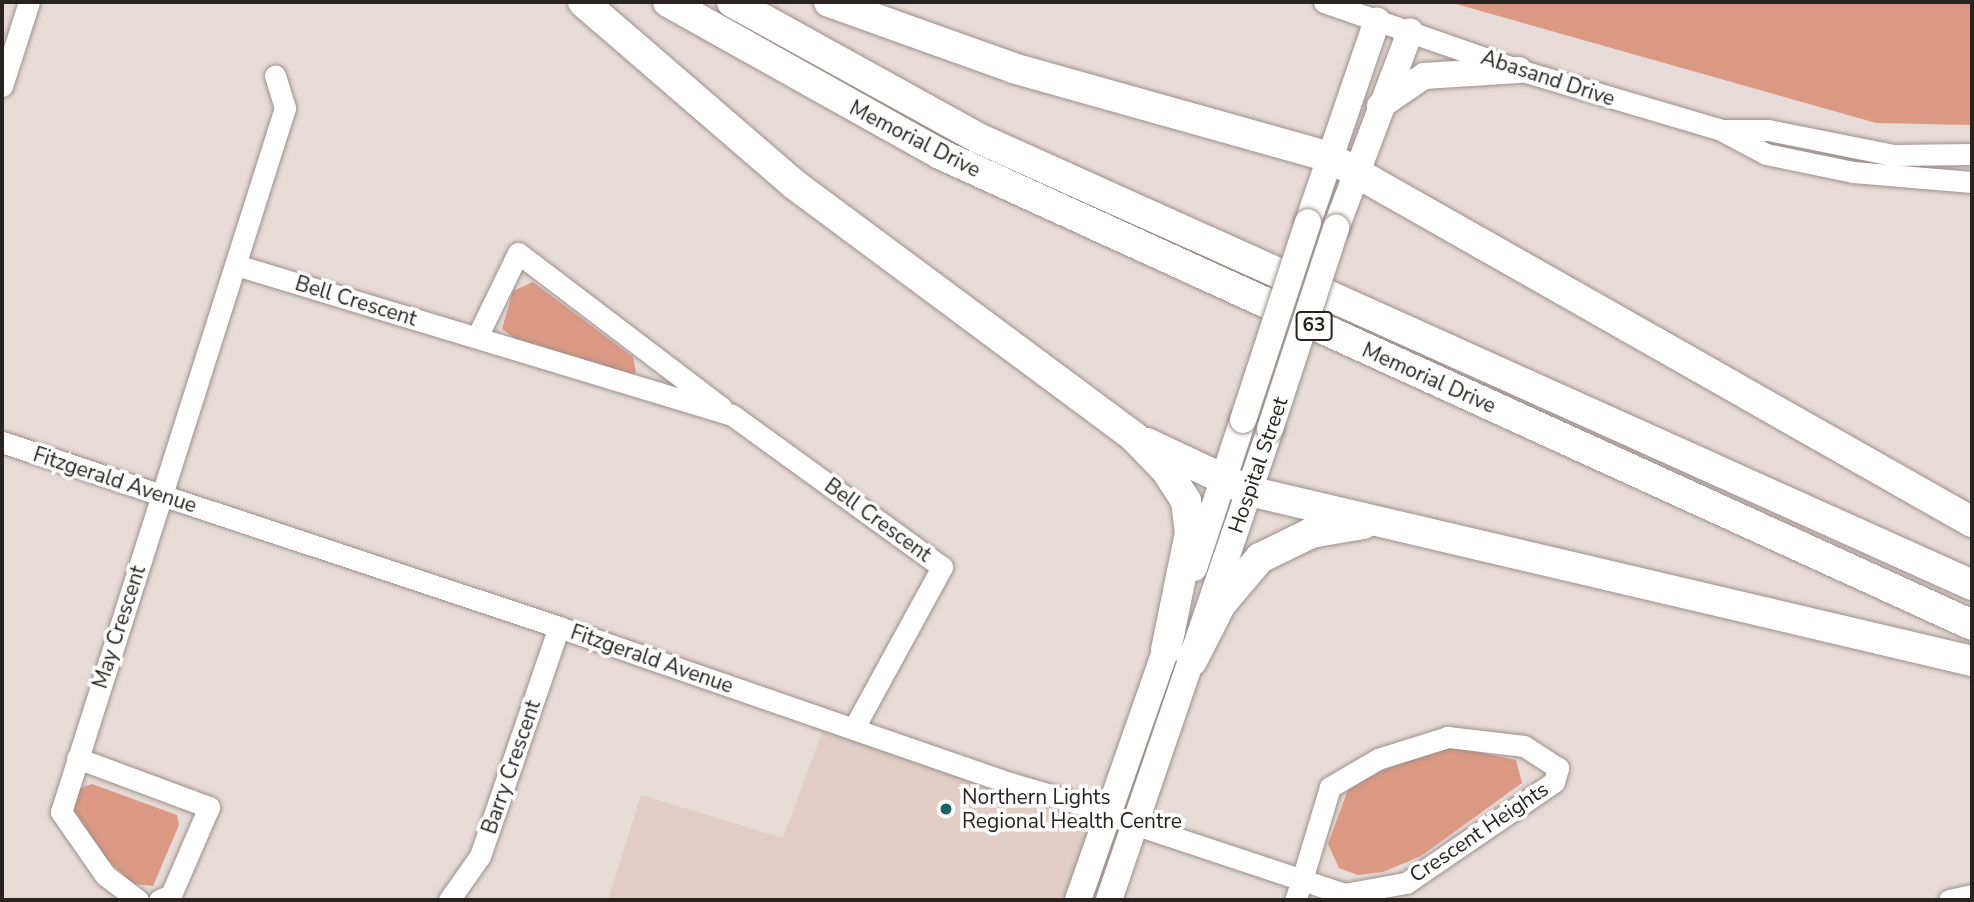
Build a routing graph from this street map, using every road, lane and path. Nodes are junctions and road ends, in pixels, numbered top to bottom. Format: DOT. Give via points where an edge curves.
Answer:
graph roads {
  1 [pos="29,2"];
  2 [pos="583,2"];
  3 [pos="668,2"];
  4 [pos="732,2"];
  5 [pos="829,2"];
  6 [pos="1324,2"];
  7 [pos="1377,20"];
  8 [pos="1410,32"];
  9 [pos="1519,70"];
  10 [pos="275,75"];
  11 [pos="2,86"];
  12 [pos="1380,106"];
  13 [pos="1721,130"];
  14 [pos="1972,154"];
  15 [pos="1327,156"];
  16 [pos="1354,169"];
  17 [pos="1972,182"];
  18 [pos="236,265"];
  19 [pos="477,337"];
  20 [pos="732,415"];
  21 [pos="1134,437"];
  22 [pos="2,442"];
  23 [pos="1237,485"];
  24 [pos="161,495"];
  25 [pos="1972,522"];
  26 [pos="1374,523"];
  27 [pos="1972,585"];
  28 [pos="1972,625"];
  29 [pos="559,627"];
  30 [pos="1179,656"];
  31 [pos="1972,661"];
  32 [pos="854,728"];
  33 [pos="77,758"];
  34 [pos="1107,813"];
  35 [pos="1134,824"];
  36 [pos="1298,890"];
  37 [pos="1972,895"];
  38 [pos="138,900"];
  39 [pos="159,900"];
  40 [pos="449,900"];
  41 [pos="1078,900"];
  42 [pos="1109,900"];
  43 [pos="1949,900"];
  1 -- 11 [label="street"];
  2 -- 21 [label="highway" via="795,185"];
  3 -- 28 [label="highway, Memorial Drive / 63" via="940,154"];
  4 -- 27 [label="highway, Memorial Drive / 63" via="978,138"];
  5 -- 15 [label="highway" via="1013,68"];
  6 -- 7 [label="street, Abasand Drive"];
  7 -- 8 [label="street, Abasand Drive"];
  7 -- 15 [label="main road"];
  8 -- 9 [label="street, Abasand Drive"];
  8 -- 12 [label="main road, Hospital Street"];
  9 -- 12 [label="main road" via="1424,76"];
  9 -- 13 [label="street, Abasand Drive"];
  10 -- 18 [label="street" via="285,108"];
  12 -- 16 [label="main road, Hospital Street"];
  13 -- 14 [label="street, Abasand Drive" via="1768,130 1894,155"];
  13 -- 17 [label="street, Abasand Drive" via="1766,154 1840,170"];
  15 -- 16 [label="highway"];
  15 -- 23 [label="main road, Hospital Street, bridge" via="1243,420"];
  16 -- 23 [label="main road, Hospital Street, bridge" via="1270,429"];
  16 -- 25 [label="highway"];
  18 -- 19 [label="street, Bell Crescent"];
  18 -- 24 [label="street"];
  19 -- 20 [label="street, Bell Crescent"];
  19 -- 20 [label="street, Bell Crescent" via="518,253"];
  20 -- 32 [label="street, Bell Crescent" via="942,567"];
  21 -- 23 [label="highway"];
  21 -- 30 [label="highway" via="1186,501 1190,533"];
  22 -- 24 [label="street, Fitzgerald Avenue"];
  23 -- 26 [label="highway"];
  23 -- 30 [label="main road, Hospital Street"];
  24 -- 29 [label="street, Fitzgerald Avenue"];
  24 -- 33 [label="street, May Crescent"];
  26 -- 30 [label="highway" via="1311,533 1260,558"];
  26 -- 31 [label="highway"];
  29 -- 32 [label="street, Fitzgerald Avenue"];
  29 -- 40 [label="street, Barry Crescent" via="480,856"];
  30 -- 34 [label="main road, Hospital Street"];
  30 -- 35 [label="main road, Hospital Street"];
  32 -- 34 [label="street, Fitzgerald Avenue"];
  33 -- 38 [label="street, May Crescent" via="61,812 105,875"];
  33 -- 39 [label="street" via="209,807 171,895"];
  34 -- 35 [label="street, Fitzgerald Avenue"];
  34 -- 41 [label="main road, Hospital Street"];
  35 -- 36 [label="street, Fitzgerald Avenue"];
  35 -- 42 [label="main road, Hospital Street"];
  36 -- 36 [label="street, Crescent Heights" via="1344,894 1406,883 1554,782 1558,768 1524,746 1448,737 1378,758 1330,787"];
  37 -- 43 [label="street"];
}
